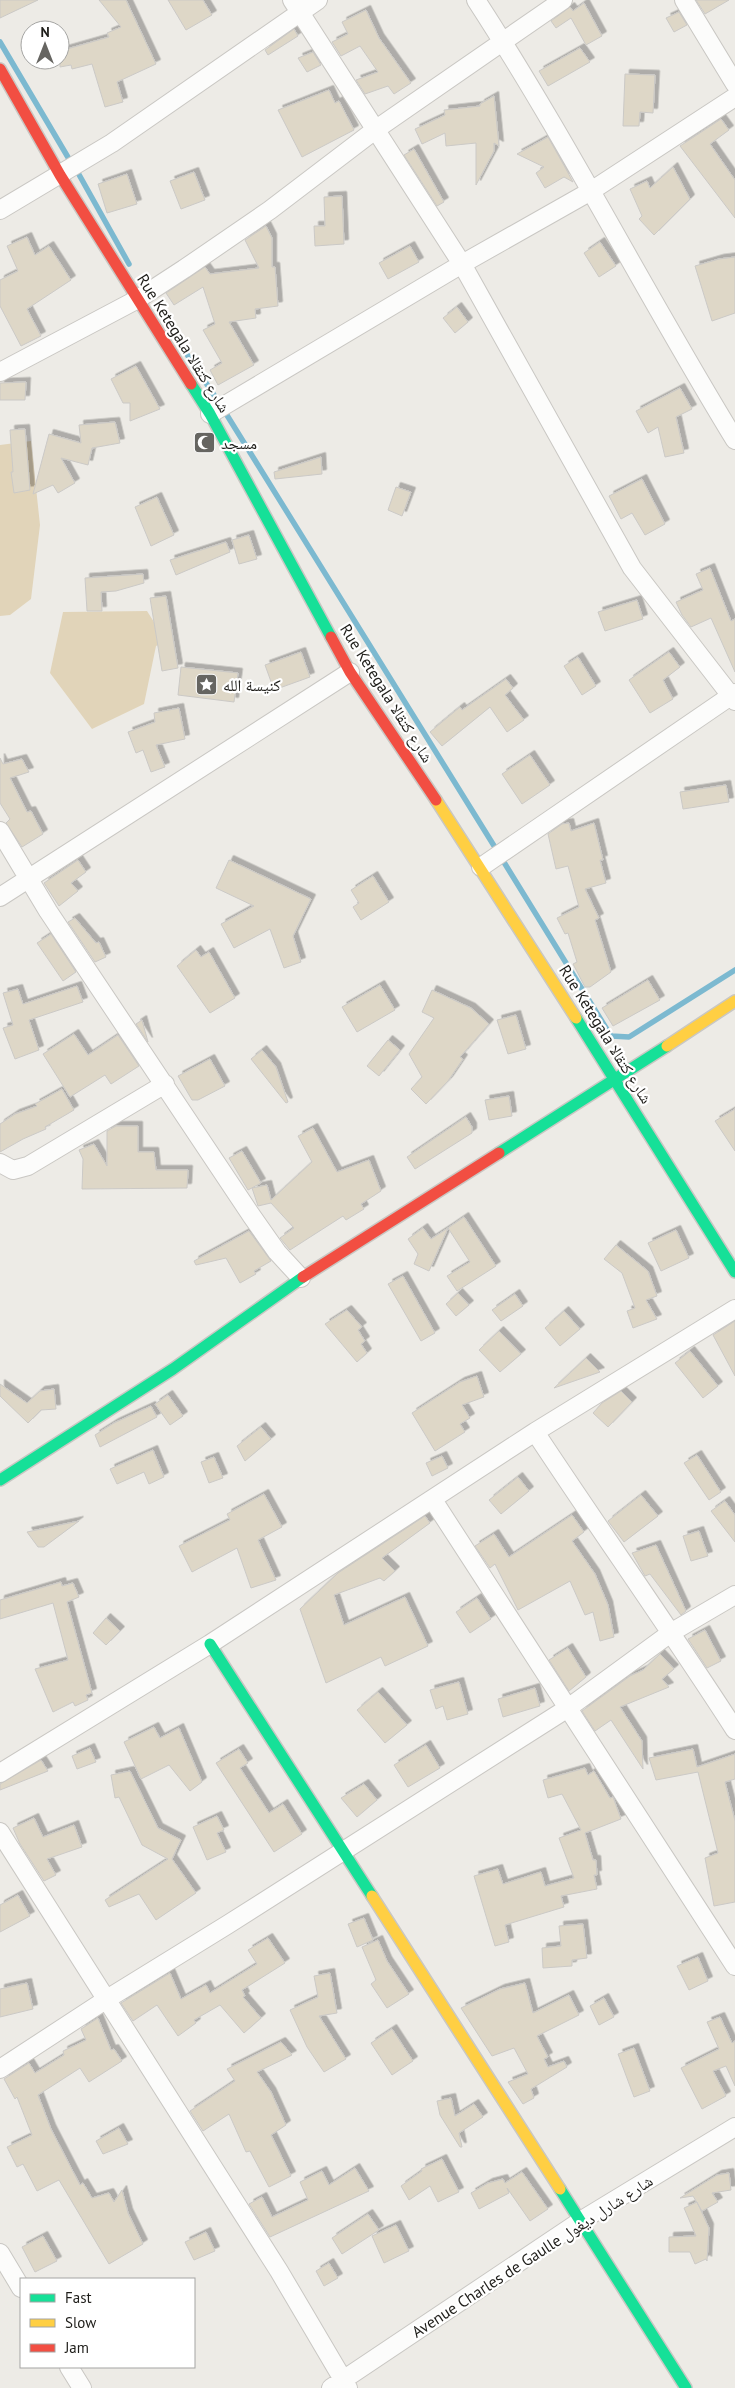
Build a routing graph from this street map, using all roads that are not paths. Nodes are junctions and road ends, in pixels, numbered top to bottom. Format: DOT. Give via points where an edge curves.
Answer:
graph roads {
  1 [pos="318,0"];
  2 [pos="476,0"];
  3 [pos="563,0"];
  4 [pos="684,0"];
  5 [pos="296,6"];
  6 [pos="504,42"];
  7 [pos="0,69"];
  8 [pos="735,84"];
  9 [pos="735,97"];
  10 [pos="376,130"];
  11 [pos="60,175"];
  12 [pos="591,191"];
  13 [pos="0,210"];
  14 [pos="462,264"];
  15 [pos="138,299"];
  16 [pos="0,372"];
  17 [pos="210,414"];
  18 [pos="735,440"];
  19 [pos="350,672"];
  20 [pos="733,697"];
  21 [pos="0,831"];
  22 [pos="481,867"];
  23 [pos="28,879"];
  24 [pos="0,897"];
  25 [pos="735,1001"];
  26 [pos="616,1079"];
  27 [pos="165,1084"];
  28 [pos="0,1163"];
  29 [pos="735,1272"];
  30 [pos="301,1278"];
  31 [pos="735,1309"];
  32 [pos="535,1432"];
  33 [pos="0,1480"];
  34 [pos="433,1500"];
  35 [pos="735,1595"];
  36 [pos="672,1632"];
  37 [pos="210,1644"];
  38 [pos="568,1708"];
  39 [pos="735,1730"];
  40 [pos="0,1773"];
  41 [pos="0,1832"];
  42 [pos="341,1851"];
  43 [pos="735,1966"];
  44 [pos="106,1998"];
  45 [pos="0,2069"];
  46 [pos="735,2127"];
  47 [pos="582,2220"];
  48 [pos="0,2253"];
  49 [pos="20,2286"];
  50 [pos="70,2368"];
  51 [pos="341,2385"];
  52 [pos="82,2388"];
  53 [pos="686,2388"];
  1 -- 5 [label="street"];
  2 -- 6 [label="street"];
  3 -- 6 [label="street"];
  4 -- 8 [label="street"];
  5 -- 10 [label="street"];
  5 -- 11 [label="street" via="112,143"];
  6 -- 10 [label="street"];
  6 -- 12 [label="street"];
  7 -- 11 [label="street, Rue Ketegala شارع كتقالا"];
  9 -- 12 [label="street"];
  10 -- 14 [label="street"];
  10 -- 15 [label="street" via="270,210"];
  11 -- 13 [label="street"];
  11 -- 15 [label="street, Rue Ketegala شارع كتقالا"];
  12 -- 14 [label="street"];
  12 -- 18 [label="street"];
  14 -- 17 [label="street"];
  14 -- 20 [label="street" via="632,568"];
  15 -- 16 [label="street"];
  15 -- 17 [label="street, Rue Ketegala شارع كتقالا"];
  17 -- 19 [label="street, Rue Ketegala شارع كتقالا"];
  19 -- 22 [label="street, Rue Ketegala شارع كتقالا"];
  19 -- 23 [label="street"];
  20 -- 22 [label="street"];
  21 -- 23 [label="street"];
  22 -- 26 [label="street, Rue Ketegala شارع كتقالا"];
  23 -- 24 [label="street"];
  23 -- 27 [label="street"];
  25 -- 26 [label="street"];
  26 -- 29 [label="street, Rue Ketegala شارع كتقالا"];
  26 -- 30 [label="street"];
  27 -- 28 [label="street" via="28,1166 13,1170"];
  27 -- 30 [label="street" via="262,1231"];
  30 -- 33 [label="street" via="173,1369"];
  31 -- 32 [label="street"];
  32 -- 34 [label="street"];
  32 -- 36 [label="street"];
  34 -- 37 [label="street"];
  34 -- 38 [label="street"];
  35 -- 36 [label="street"];
  36 -- 38 [label="street"];
  36 -- 39 [label="street"];
  37 -- 40 [label="street"];
  37 -- 42 [label="street"];
  38 -- 42 [label="street"];
  38 -- 43 [label="street"];
  41 -- 44 [label="street"];
  42 -- 44 [label="street"];
  42 -- 47 [label="street"];
  44 -- 45 [label="street"];
  44 -- 51 [label="street" via="279,2271"];
  46 -- 47 [label="street, Avenue Charles de Gaulle شارع شارل ديغول"];
  47 -- 51 [label="street, Avenue Charles de Gaulle شارع شارل ديغول"];
  47 -- 53 [label="street"];
  48 -- 49 [label="street"];
  50 -- 52 [label="street"];
}
